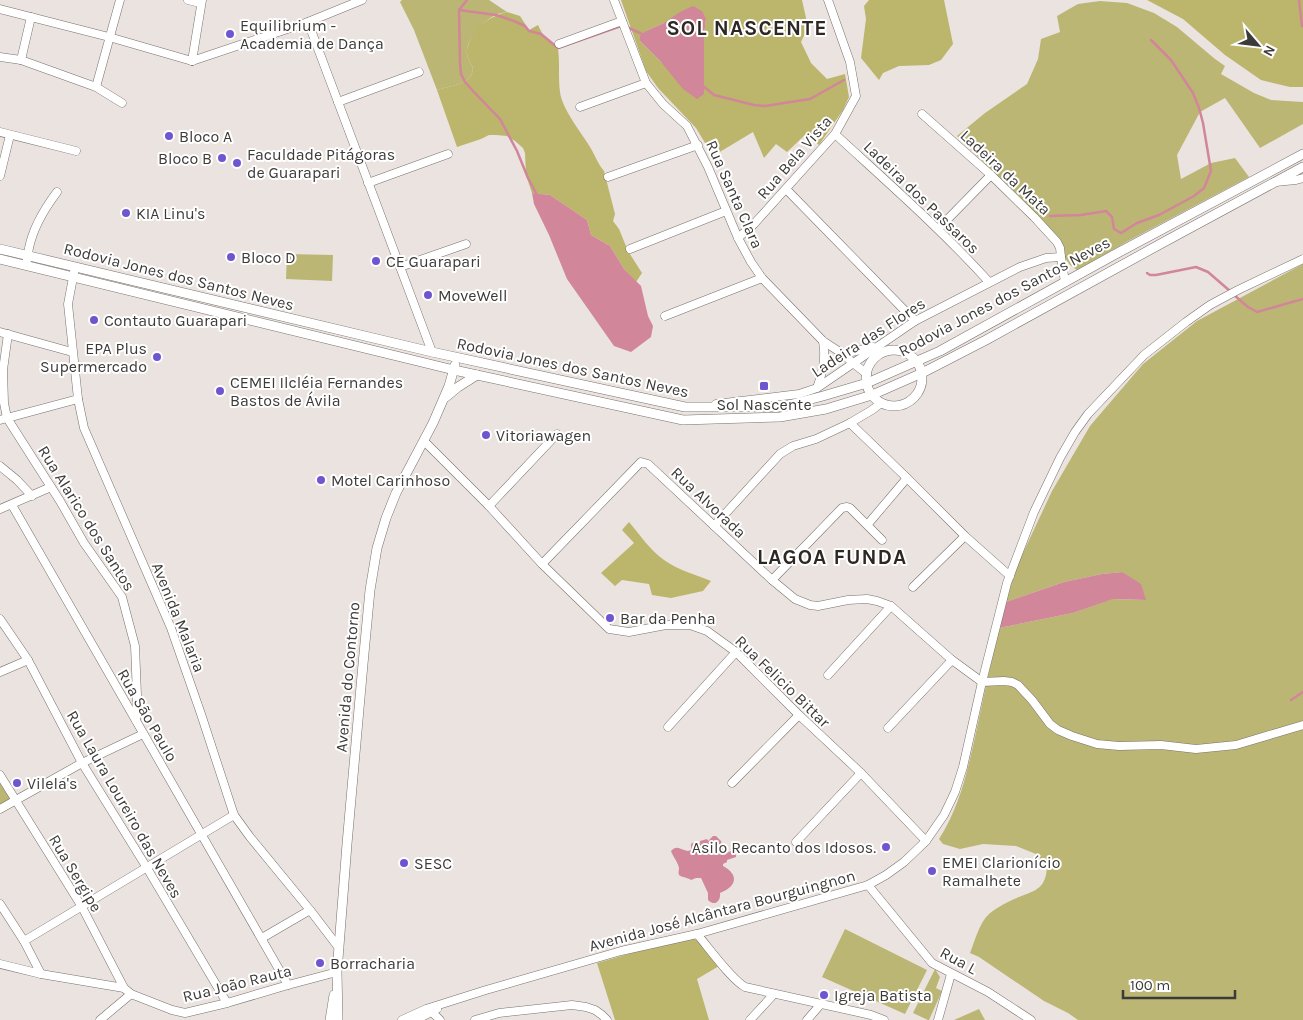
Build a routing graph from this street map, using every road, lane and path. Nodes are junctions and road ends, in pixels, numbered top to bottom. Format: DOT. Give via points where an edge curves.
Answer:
graph roads {
  1 [pos="120,0"];
  2 [pos="188,0"];
  3 [pos="362,0"];
  4 [pos="614,0"];
  5 [pos="828,0"];
  6 [pos="201,2"];
  7 [pos="0,9"];
  8 [pos="30,17"];
  9 [pos="622,21"];
  10 [pos="308,22"];
  11 [pos="109,37"];
  12 [pos="559,44"];
  13 [pos="0,57"];
  14 [pos="21,60"];
  15 [pos="192,60"];
  16 [pos="418,72"];
  17 [pos="646,83"];
  18 [pos="96,88"];
  19 [pos="338,102"];
  20 [pos="122,103"];
  21 [pos="580,107"];
  22 [pos="922,114"];
  23 [pos="0,132"];
  24 [pos="10,134"];
  25 [pos="835,134"];
  26 [pos="698,144"];
  27 [pos="76,151"];
  28 [pos="448,154"];
  29 [pos="1303,154"];
  30 [pos="1303,167"];
  31 [pos="991,175"];
  32 [pos="0,176"];
  33 [pos="608,177"];
  34 [pos="1303,178"];
  35 [pos="368,183"];
  36 [pos="1272,183"];
  37 [pos="786,188"];
  38 [pos="57,192"];
  39 [pos="726,212"];
  40 [pos="938,229"];
  41 [pos="738,238"];
  42 [pos="466,244"];
  43 [pos="0,249"];
  44 [pos="630,249"];
  45 [pos="28,256"];
  46 [pos="1061,257"];
  47 [pos="0,259"];
  48 [pos="1303,259"];
  49 [pos="26,266"];
  50 [pos="400,266"];
  51 [pos="75,267"];
  52 [pos="74,277"];
  53 [pos="762,278"];
  54 [pos="989,282"];
  55 [pos="1064,282"];
  56 [pos="215,301"];
  57 [pos="212,311"];
  58 [pos="665,316"];
  59 [pos="915,321"];
  60 [pos="4,333"];
  61 [pos="823,341"];
  62 [pos="882,349"];
  63 [pos="72,352"];
  64 [pos="432,352"];
  65 [pos="843,354"];
  66 [pos="445,355"];
  67 [pos="456,358"];
  68 [pos="916,361"];
  69 [pos="853,363"];
  70 [pos="450,369"];
  71 [pos="922,373"];
  72 [pos="477,376"];
  73 [pos="867,378"];
  74 [pos="817,388"];
  75 [pos="872,395"];
  76 [pos="78,399"];
  77 [pos="444,399"];
  78 [pos="881,403"];
  79 [pos="685,408"];
  80 [pos="3,419"];
  81 [pos="850,423"];
  82 [pos="557,434"];
  83 [pos="424,441"];
  84 [pos="0,466"];
  85 [pos="907,478"];
  86 [pos="51,487"];
  87 [pos="32,496"];
  88 [pos="12,505"];
  89 [pos="489,506"];
  90 [pos="0,509"];
  91 [pos="868,524"];
  92 [pos="714,526"];
  93 [pos="965,536"];
  94 [pos="882,540"];
  95 [pos="542,564"];
  96 [pos="1010,576"];
  97 [pos="772,580"];
  98 [pos="912,587"];
  99 [pos="890,606"];
  100 [pos="0,619"];
  101 [pos="736,652"];
  102 [pos="28,660"];
  103 [pos="952,660"];
  104 [pos="0,672"];
  105 [pos="828,676"];
  106 [pos="982,682"];
  107 [pos="799,716"];
  108 [pos="136,722"];
  109 [pos="1303,725"];
  110 [pos="668,727"];
  111 [pos="888,728"];
  112 [pos="143,734"];
  113 [pos="82,763"];
  114 [pos="861,773"];
  115 [pos="0,775"];
  116 [pos="732,783"];
  117 [pos="16,800"];
  118 [pos="0,809"];
  119 [pos="234,815"];
  120 [pos="201,834"];
  121 [pos="926,841"];
  122 [pos="796,842"];
  123 [pos="147,868"];
  124 [pos="868,885"];
  125 [pos="0,904"];
  126 [pos="82,907"];
  127 [pos="310,910"];
  128 [pos="697,934"];
  129 [pos="262,938"];
  130 [pos="24,941"];
  131 [pos="339,948"];
  132 [pos="0,964"];
  133 [pos="337,972"];
  134 [pos="41,974"];
  135 [pos="951,974"];
  136 [pos="288,985"];
  137 [pos="124,988"];
  138 [pos="131,994"];
  139 [pos="774,994"];
  140 [pos="227,1003"];
  141 [pos="820,1004"];
  142 [pos="172,1010"];
  143 [pos="423,1015"];
  144 [pos="604,1017"];
  145 [pos="869,1018"];
  146 [pos="100,1020"];
  147 [pos="172,1020"];
  148 [pos="330,1020"];
  149 [pos="339,1020"];
  150 [pos="402,1020"];
  151 [pos="440,1020"];
  152 [pos="475,1020"];
  153 [pos="750,1020"];
  154 [pos="807,1020"];
  155 [pos="884,1020"];
  156 [pos="938,1020"];
  157 [pos="1031,1020"];
  1 -- 11 [label="street"];
  2 -- 6 [label="street"];
  3 -- 10 [label="street"];
  4 -- 9 [label="street, Rua Santa Clara"];
  5 -- 25 [label="street, Rua Bela Vista" via="850,62 856,96"];
  6 -- 15 [label="street"];
  7 -- 8 [label="street"];
  8 -- 11 [label="street"];
  8 -- 14 [label="street"];
  9 -- 12 [label="street"];
  9 -- 17 [label="street, Rua Santa Clara"];
  10 -- 15 [label="street"];
  10 -- 19 [label="street"];
  11 -- 15 [label="street"];
  11 -- 18 [label="street"];
  13 -- 14 [label="street"];
  14 -- 18 [label="street"];
  16 -- 19 [label="street"];
  17 -- 21 [label="street"];
  17 -- 26 [label="street, Rua Santa Clara" via="687,126"];
  18 -- 20 [label="street"];
  19 -- 35 [label="street"];
  22 -- 31 [label="street, Ladeira da Mata"];
  23 -- 24 [label="street"];
  24 -- 27 [label="street"];
  24 -- 32 [label="street"];
  25 -- 37 [label="street, Rua Bela Vista"];
  25 -- 40 [label="street, Ladeira dos Passaros"];
  26 -- 33 [label="street"];
  26 -- 39 [label="street, Rua Santa Clara"];
  28 -- 35 [label="street"];
  29 -- 55 [label="main road, Rodovia Jones dos Santos Neves"];
  30 -- 36 [label="main road, Rodovia Jones dos Santos Neves"];
  31 -- 40 [label="street"];
  31 -- 46 [label="street, Ladeira da Mata" via="1049,232 1059,246"];
  34 -- 36 [label="street"];
  35 -- 50 [label="street"];
  36 -- 71 [label="main road, Rodovia Jones dos Santos Neves"];
  37 -- 41 [label="street, Rua Bela Vista"];
  37 -- 59 [label="street"];
  38 -- 45 [label="street" via="34,232"];
  39 -- 41 [label="street, Rua Santa Clara"];
  39 -- 44 [label="street"];
  40 -- 54 [label="street, Ladeira dos Passaros"];
  41 -- 53 [label="street, Rua Santa Clara"];
  42 -- 50 [label="street"];
  43 -- 45 [label="main road, Rodovia Jones dos Santos Neves"];
  45 -- 49 [label="street"];
  45 -- 51 [label="main road, Rodovia Jones dos Santos Neves"];
  46 -- 54 [label="street, Ladeira das Flores" via="1040,259"];
  46 -- 55 [label="street"];
  47 -- 49 [label="main road, Rodovia Jones dos Santos Neves"];
  48 -- 96 [label="street, Avenida José Alcântara Bourguingnon" via="1210,305 1144,355 1106,394 1088,414 1064,451 1034,512"];
  49 -- 52 [label="main road, Rodovia Jones dos Santos Neves"];
  50 -- 64 [label="street"];
  51 -- 52 [label="street, Avenida Malaria"];
  51 -- 56 [label="main road, Rodovia Jones dos Santos Neves"];
  52 -- 57 [label="main road, Rodovia Jones dos Santos Neves"];
  52 -- 63 [label="street, Avenida Malaria" via="68,304"];
  53 -- 58 [label="street"];
  53 -- 61 [label="street, Rua Santa Clara"];
  54 -- 59 [label="street, Ladeira das Flores"];
  55 -- 68 [label="main road, Rodovia Jones dos Santos Neves"];
  56 -- 57 [label="main road"];
  56 -- 64 [label="main road, Rodovia Jones dos Santos Neves"];
  57 -- 70 [label="main road, Rodovia Jones dos Santos Neves"];
  59 -- 62 [label="street, Ladeira das Flores"];
  60 -- 63 [label="street"];
  60 -- 80 [label="street, Rua Alarico dos Santos"];
  61 -- 65 [label="street, Rua Santa Clara"];
  61 -- 74 [label="street" via="823,373"];
  62 -- 65 [label="street"];
  62 -- 68 [label="main road" via="900,351"];
  62 -- 69 [label="street, Ladeira das Flores"];
  62 -- 73 [label="main road" via="872,362"];
  63 -- 76 [label="street, Avenida Malaria"];
  64 -- 66 [label="main road, Rodovia Jones dos Santos Neves"];
  65 -- 69 [label="street, Rua Santa Clara"];
  66 -- 67 [label="main road, Rodovia Jones dos Santos Neves"];
  66 -- 70 [label="main road, Avenida do Contorno"];
  67 -- 70 [label="main road, Avenida do Contorno"];
  67 -- 79 [label="main road, Rodovia Jones dos Santos Neves"];
  68 -- 71 [label="main road"];
  68 -- 73 [label="main road, Rodovia Jones dos Santos Neves"];
  69 -- 73 [label="street, Rua Santa Clara"];
  69 -- 74 [label="street, Ladeira das Flores"];
  70 -- 72 [label="main road, Rodovia Jones dos Santos Neves"];
  70 -- 77 [label="main road, Avenida do Contorno"];
  71 -- 75 [label="main road, Rodovia Jones dos Santos Neves"];
  71 -- 78 [label="main road" via="920,390 910,401 896,406"];
  72 -- 75 [label="main road, Rodovia Jones dos Santos Neves" via="683,420 780,416 826,409"];
  72 -- 77 [label="main road"];
  73 -- 75 [label="main road"];
  73 -- 79 [label="main road, Rodovia Jones dos Santos Neves" via="823,396 780,407"];
  74 -- 79 [label="street, Ladeira das Flores" via="799,394"];
  75 -- 78 [label="main road"];
  76 -- 80 [label="street"];
  76 -- 119 [label="street, Avenida Malaria" via="84,428 171,628"];
  77 -- 83 [label="main road, Avenida do Contorno"];
  78 -- 81 [label="street"];
  80 -- 86 [label="street, Rua Alarico dos Santos"];
  81 -- 85 [label="street"];
  81 -- 92 [label="street" via="780,454"];
  82 -- 89 [label="street"];
  83 -- 89 [label="street, Rua Felicio Bittar"];
  83 -- 131 [label="main road, Avenida do Contorno" via="396,493 376,548"];
  84 -- 87 [label="street"];
  85 -- 91 [label="street"];
  85 -- 93 [label="street"];
  86 -- 87 [label="street"];
  86 -- 108 [label="street, Rua Alarico dos Santos" via="84,543 122,597 135,646"];
  87 -- 88 [label="street"];
  88 -- 90 [label="street"];
  88 -- 108 [label="street, Rua São Paulo"];
  89 -- 95 [label="street, Rua Felicio Bittar"];
  91 -- 94 [label="street"];
  91 -- 97 [label="street" via="850,508 842,508"];
  92 -- 95 [label="street, Rua Alvorada" via="648,464 641,462"];
  92 -- 97 [label="street, Rua Alvorada"];
  93 -- 96 [label="street"];
  93 -- 98 [label="street"];
  95 -- 101 [label="street, Rua Felicio Bittar" via="609,629 629,632 666,625 690,625 707,631"];
  96 -- 106 [label="street, Avenida José Alcântara Bourguingnon"];
  97 -- 99 [label="street, Rua Alvorada" via="795,599 810,605 858,599 877,600"];
  99 -- 103 [label="street, Rua Alvorada"];
  99 -- 105 [label="street"];
  100 -- 102 [label="street, Rua Laura Loureiro das Neves"];
  101 -- 107 [label="street, Rua Felicio Bittar"];
  101 -- 110 [label="street"];
  102 -- 104 [label="street"];
  102 -- 113 [label="street, Rua Laura Loureiro das Neves"];
  103 -- 106 [label="street, Rua Alvorada"];
  103 -- 111 [label="street"];
  106 -- 109 [label="street" via="1004,681 1018,685 1054,727 1097,744 1216,748"];
  106 -- 121 [label="street, Avenida José Alcântara Bourguingnon" via="955,792"];
  107 -- 114 [label="street, Rua Felicio Bittar"];
  107 -- 116 [label="street"];
  108 -- 112 [label="street, Rua São Paulo"];
  112 -- 113 [label="street"];
  112 -- 120 [label="street, Rua São Paulo"];
  113 -- 117 [label="street"];
  113 -- 123 [label="street, Rua Laura Loureiro das Neves"];
  114 -- 121 [label="street, Rua Felicio Bittar"];
  114 -- 122 [label="street"];
  115 -- 117 [label="street, Rua Sergipe"];
  117 -- 118 [label="street"];
  117 -- 126 [label="street, Rua Sergipe"];
  119 -- 120 [label="street"];
  119 -- 127 [label="street, Avenida Malaria"];
  120 -- 123 [label="street"];
  120 -- 129 [label="street, Rua São Paulo"];
  121 -- 124 [label="street, Avenida José Alcântara Bourguingnon" via="904,862"];
  123 -- 126 [label="street"];
  123 -- 140 [label="street, Rua Laura Loureiro das Neves"];
  124 -- 128 [label="street, Avenida José Alcântara Bourguingnon"];
  124 -- 135 [label="street, Rua L" via="925,956"];
  125 -- 130 [label="street"];
  126 -- 130 [label="street"];
  126 -- 137 [label="street, Rua Sergipe"];
  127 -- 129 [label="street"];
  127 -- 131 [label="street, Avenida Malaria"];
  128 -- 139 [label="street" via="741,984"];
  128 -- 143 [label="street, Avenida José Alcântara Bourguingnon" via="622,951 486,990 446,1003"];
  129 -- 136 [label="street, Rua São Paulo"];
  130 -- 134 [label="street"];
  131 -- 133 [label="main road, Avenida do Contorno"];
  132 -- 134 [label="street"];
  133 -- 136 [label="street, Rua João Rauta"];
  133 -- 148 [label="main road, Avenida do Contorno"];
  133 -- 149 [label="main road, Avenida do Contorno"];
  134 -- 137 [label="street"];
  135 -- 156 [label="street"];
  135 -- 157 [label="street, Rua L" via="988,992"];
  136 -- 140 [label="street, Rua João Rauta"];
  137 -- 138 [label="street, Rua João Rauta"];
  138 -- 142 [label="street, Rua João Rauta"];
  138 -- 146 [label="street"];
  139 -- 141 [label="street"];
  139 -- 153 [label="street"];
  140 -- 142 [label="street, Rua João Rauta" via="185,1013"];
  141 -- 145 [label="street"];
  141 -- 154 [label="street"];
  142 -- 147 [label="street"];
  143 -- 150 [label="street, Avenida José Alcântara Bourguingnon"];
  143 -- 151 [label="street"];
  144 -- 152 [label="street" via="595,1010 572,1005 499,1013"];
  145 -- 155 [label="street"];
}
